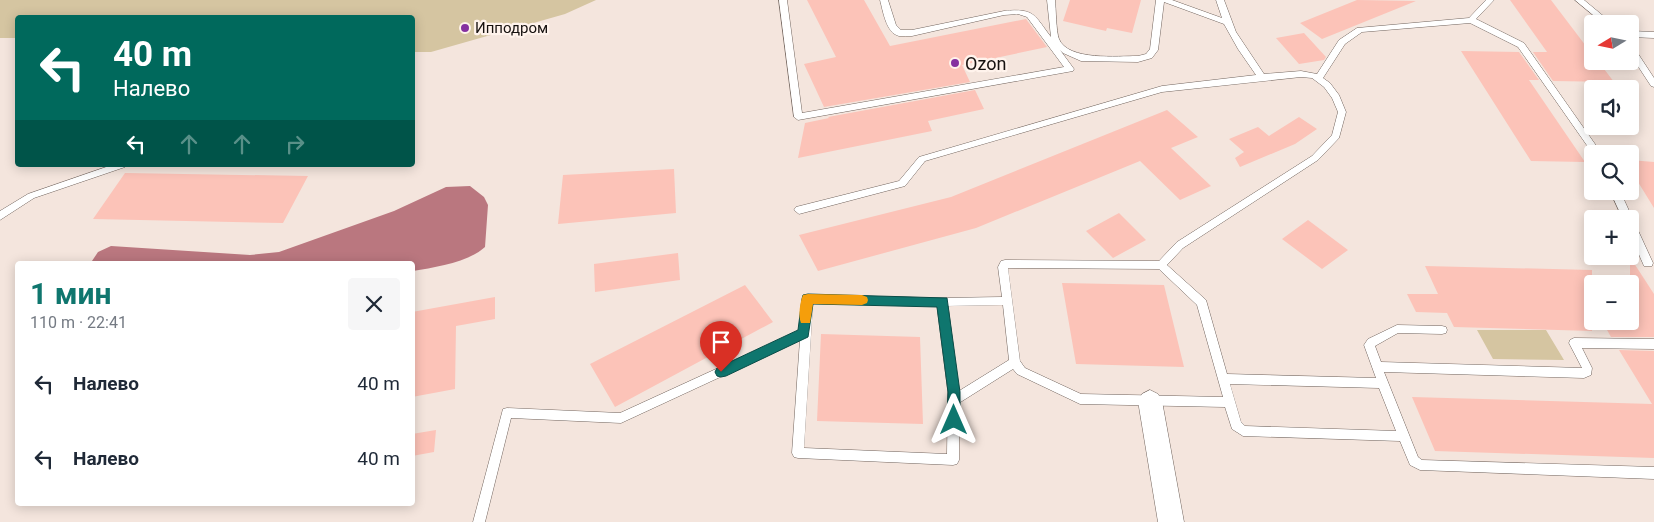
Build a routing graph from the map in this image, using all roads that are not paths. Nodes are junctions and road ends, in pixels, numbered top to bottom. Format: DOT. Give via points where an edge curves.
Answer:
graph roads {
  1 [pos="783,0"];
  2 [pos="884,0"];
  3 [pos="1051,0"];
  4 [pos="1160,0"];
  5 [pos="1165,0"];
  6 [pos="1220,0"];
  7 [pos="1490,0"];
  8 [pos="1579,0"];
  9 [pos="1598,15"];
  10 [pos="1471,20"];
  11 [pos="1225,22"];
  12 [pos="1639,34"];
  13 [pos="1654,35"];
  14 [pos="1639,62"];
  15 [pos="1262,77"];
  16 [pos="1318,79"];
  17 [pos="1654,84"];
  18 [pos="1592,145"];
  19 [pos="116,167"];
  20 [pos="799,210"];
  21 [pos="0,216"];
  22 [pos="1639,243"];
  23 [pos="1648,263"];
  24 [pos="1161,266"];
  25 [pos="1008,301"];
  26 [pos="942,302"];
  27 [pos="1442,330"];
  28 [pos="804,333"];
  29 [pos="1654,344"];
  30 [pos="1015,362"];
  31 [pos="1377,367"];
  32 [pos="1223,378"];
  33 [pos="1383,384"];
  34 [pos="954,400"];
  35 [pos="1150,400"];
  36 [pos="1230,402"];
  37 [pos="1404,436"];
  38 [pos="1654,473"];
  39 [pos="479,522"];
  40 [pos="1171,522"];
  1 -- 2 [label="lane" via="798,117 1070,69 1030,15 1004,13 899,33 892,26"];
  3 -- 4 [label="lane" via="1055,40 1066,52 1080,58 1138,59 1149,56 1154,50"];
  5 -- 11 [label="lane"];
  6 -- 11 [label="lane"];
  7 -- 10 [label="lane"];
  8 -- 9 [label="lane"];
  10 -- 16 [label="lane" via="1360,30 1342,42"];
  10 -- 18 [label="lane" via="1521,46"];
  11 -- 15 [label="lane"];
  12 -- 13 [label="lane"];
  14 -- 17 [label="lane"];
  15 -- 16 [label="lane" via="1301,74"];
  15 -- 20 [label="lane" via="1162,89 922,159 902,184"];
  16 -- 24 [label="lane" via="1336,97 1342,112 1336,136 1315,158 1180,245"];
  19 -- 21 [label="lane" via="31,196"];
  22 -- 23 [label="lane"];
  24 -- 25 [label="lane" via="1005,264"];
  24 -- 32 [label="lane" via="1202,303"];
  25 -- 26 [label="lane"];
  25 -- 30 [label="lane"];
  26 -- 28 [label="lane" via="808,299"];
  26 -- 34 [label="lane"];
  27 -- 31 [label="lane" via="1397,329 1372,342 1369,345"];
  28 -- 34 [label="lane" via="798,453 954,460"];
  28 -- 39 [label="lane" via="621,418 507,413"];
  29 -- 31 [label="lane" via="1576,342 1574,345 1587,368 1584,373"];
  30 -- 34 [label="lane"];
  30 -- 35 [label="lane" via="1022,371 1080,399"];
  31 -- 33 [label="lane"];
  32 -- 33 [label="lane"];
  32 -- 36 [label="lane"];
  33 -- 37 [label="lane"];
  35 -- 36 [label="lane"];
  35 -- 40 [label="street"];
  36 -- 37 [label="lane" via="1236,425 1243,431"];
  37 -- 38 [label="lane" via="1414,461 1420,465"];
}
